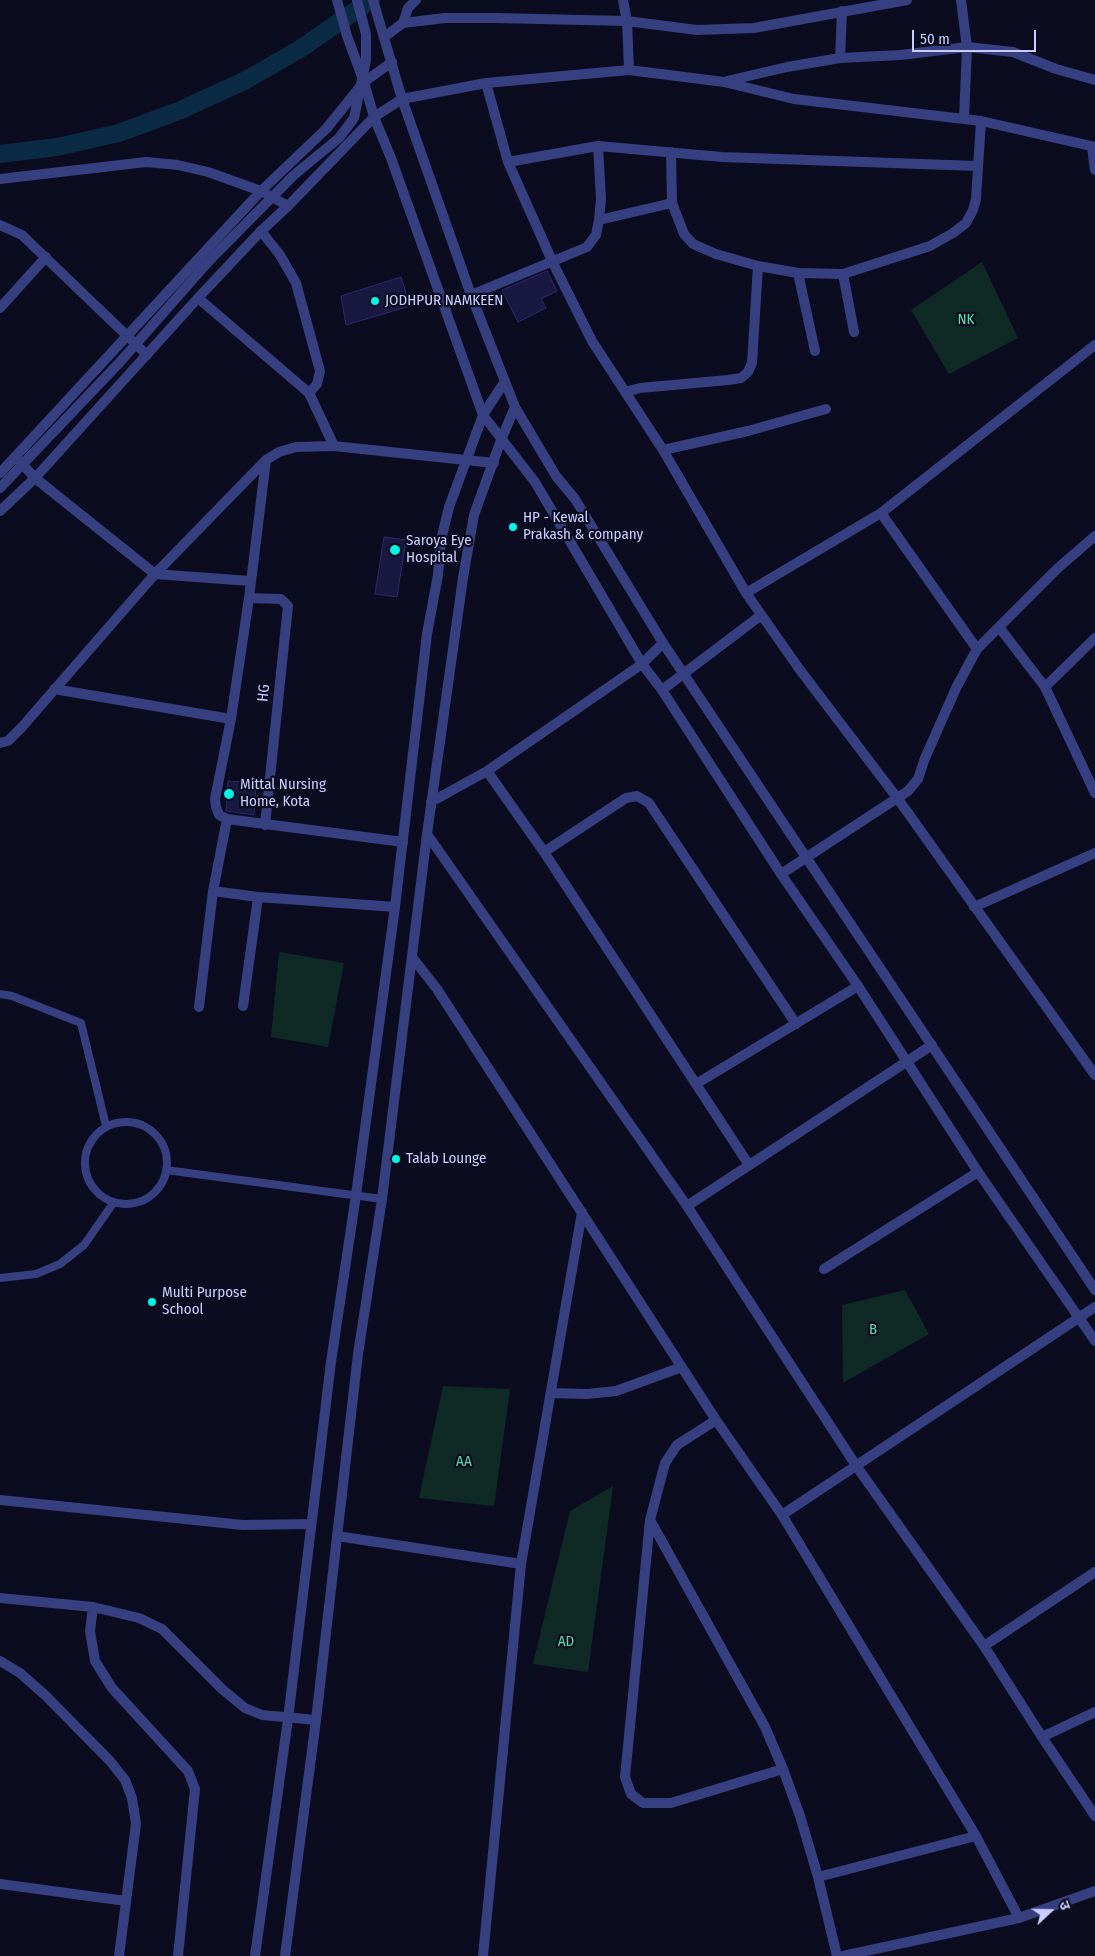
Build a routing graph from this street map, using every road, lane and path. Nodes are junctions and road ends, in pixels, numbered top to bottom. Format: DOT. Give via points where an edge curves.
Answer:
graph roads {
  1 [pos="336,0"];
  2 [pos="357,0"];
  3 [pos="373,0"];
  4 [pos="416,0"];
  5 [pos="623,0"];
  6 [pos="907,0"];
  7 [pos="961,0"];
  8 [pos="842,11"];
  9 [pos="627,21"];
  10 [pos="403,23"];
  11 [pos="382,32"];
  12 [pos="968,47"];
  13 [pos="840,58"];
  14 [pos="392,62"];
  15 [pos="629,70"];
  16 [pos="1095,80"];
  17 [pos="364,82"];
  18 [pos="724,82"];
  19 [pos="486,83"];
  20 [pos="402,99"];
  21 [pos="374,117"];
  22 [pos="964,119"];
  23 [pos="981,121"];
  24 [pos="598,146"];
  25 [pos="1094,147"];
  26 [pos="671,152"];
  27 [pos="508,162"];
  28 [pos="977,166"];
  29 [pos="1095,170"];
  30 [pos="0,179"];
  31 [pos="261,191"];
  32 [pos="672,203"];
  33 [pos="288,206"];
  34 [pos="599,220"];
  35 [pos="0,225"];
  36 [pos="261,231"];
  37 [pos="46,257"];
  38 [pos="552,263"];
  39 [pos="758,266"];
  40 [pos="798,273"];
  41 [pos="843,274"];
  42 [pos="471,295"];
  43 [pos="198,298"];
  44 [pos="0,308"];
  45 [pos="854,332"];
  46 [pos="126,336"];
  47 [pos="1095,345"];
  48 [pos="815,351"];
  49 [pos="147,355"];
  50 [pos="505,381"];
  51 [pos="625,392"];
  52 [pos="309,393"];
  53 [pos="515,407"];
  54 [pos="826,409"];
  55 [pos="483,415"];
  56 [pos="501,440"];
  57 [pos="334,446"];
  58 [pos="663,450"];
  59 [pos="16,457"];
  60 [pos="266,460"];
  61 [pos="466,460"];
  62 [pos="494,463"];
  63 [pos="0,473"];
  64 [pos="35,478"];
  65 [pos="0,488"];
  66 [pos="0,512"];
  67 [pos="881,513"];
  68 [pos="1095,536"];
  69 [pos="155,574"];
  70 [pos="250,581"];
  71 [pos="746,593"];
  72 [pos="249,598"];
  73 [pos="760,616"];
  74 [pos="999,627"];
  75 [pos="1095,638"];
  76 [pos="663,643"];
  77 [pos="977,649"];
  78 [pos="642,664"];
  79 [pos="685,674"];
  80 [pos="1045,687"];
  81 [pos="54,689"];
  82 [pos="662,690"];
  83 [pos="231,719"];
  84 [pos="0,743"];
  85 [pos="486,770"];
  86 [pos="1095,792"];
  87 [pos="898,799"];
  88 [pos="431,802"];
  89 [pos="227,819"];
  90 [pos="264,825"];
  91 [pos="427,834"];
  92 [pos="402,842"];
  93 [pos="544,852"];
  94 [pos="1095,853"];
  95 [pos="807,859"];
  96 [pos="781,874"];
  97 [pos="213,891"];
  98 [pos="258,897"];
  99 [pos="395,907"];
  100 [pos="974,907"];
  101 [pos="412,956"];
  102 [pos="858,986"];
  103 [pos="0,994"];
  104 [pos="244,1006"];
  105 [pos="199,1008"];
  106 [pos="796,1024"];
  107 [pos="932,1045"];
  108 [pos="907,1061"];
  109 [pos="1095,1075"];
  110 [pos="696,1084"];
  111 [pos="106,1126"];
  112 [pos="749,1165"];
  113 [pos="166,1170"];
  114 [pos="978,1172"];
  115 [pos="356,1195"];
  116 [pos="382,1198"];
  117 [pos="114,1202"];
  118 [pos="686,1206"];
  119 [pos="582,1212"];
  120 [pos="824,1270"];
  121 [pos="0,1278"];
  122 [pos="1095,1290"];
  123 [pos="1095,1307"];
  124 [pos="1080,1318"];
  125 [pos="1095,1341"];
  126 [pos="682,1367"];
  127 [pos="551,1393"];
  128 [pos="716,1420"];
  129 [pos="857,1467"];
  130 [pos="0,1500"];
  131 [pos="782,1515"];
  132 [pos="650,1520"];
  133 [pos="311,1524"];
  134 [pos="337,1536"];
  135 [pos="521,1564"];
  136 [pos="1095,1572"];
  137 [pos="0,1598"];
  138 [pos="93,1607"];
  139 [pos="984,1646"];
  140 [pos="0,1661"];
  141 [pos="1095,1712"];
  142 [pos="288,1718"];
  143 [pos="316,1720"];
  144 [pos="1042,1738"];
  145 [pos="783,1769"];
  146 [pos="1095,1816"];
  147 [pos="976,1836"];
  148 [pos="818,1877"];
  149 [pos="0,1884"];
  150 [pos="1095,1891"];
  151 [pos="126,1901"];
  152 [pos="1019,1918"];
  153 [pos="118,1956"];
  154 [pos="178,1956"];
  155 [pos="255,1956"];
  156 [pos="285,1956"];
  157 [pos="482,1956"];
  158 [pos="837,1956"];
  159 [pos="843,1956"];
  1 -- 17 [label="street"];
  2 -- 65 [label="street, bridge" via="366,34 366,60 354,118 339,138 294,175 215,254 120,362"];
  3 -- 11 [label="street"];
  4 -- 10 [label="street" via="408,8"];
  5 -- 9 [label="street"];
  6 -- 8 [label="street"];
  7 -- 12 [label="street"];
  8 -- 9 [label="street" via="754,28 697,30"];
  8 -- 13 [label="street"];
  9 -- 10 [label="street" via="445,18"];
  9 -- 15 [label="street"];
  10 -- 11 [label="street"];
  11 -- 14 [label="street"];
  12 -- 13 [label="street"];
  12 -- 16 [label="street" via="1013,52"];
  12 -- 22 [label="street"];
  13 -- 18 [label="street"];
  14 -- 17 [label="street"];
  14 -- 20 [label="street"];
  15 -- 18 [label="street"];
  15 -- 19 [label="street"];
  17 -- 21 [label="street"];
  17 -- 31 [label="street" via="326,129"];
  18 -- 22 [label="street" via="794,100"];
  19 -- 20 [label="street"];
  19 -- 27 [label="street"];
  20 -- 21 [label="street"];
  20 -- 42 [label="street"];
  21 -- 33 [label="street"];
  21 -- 55 [label="street"];
  22 -- 23 [label="street"];
  23 -- 25 [label="street"];
  23 -- 28 [label="street"];
  24 -- 26 [label="street"];
  24 -- 27 [label="street"];
  24 -- 34 [label="street"];
  25 -- 29 [label="street"];
  26 -- 28 [label="street" via="722,157"];
  26 -- 32 [label="street"];
  27 -- 38 [label="street"];
  28 -- 41 [label="street" via="976,199 966,223 930,246"];
  30 -- 31 [label="street" via="146,162 208,172"];
  31 -- 33 [label="street"];
  31 -- 46 [label="street"];
  32 -- 34 [label="street"];
  32 -- 39 [label="street" via="684,234 693,244"];
  33 -- 36 [label="street"];
  34 -- 38 [label="street" via="596,235 587,247"];
  35 -- 37 [label="street" via="22,235"];
  36 -- 43 [label="street"];
  36 -- 52 [label="street" via="296,283 320,371 317,384"];
  37 -- 44 [label="street"];
  37 -- 46 [label="street"];
  38 -- 42 [label="street"];
  38 -- 51 [label="street" via="592,341"];
  39 -- 40 [label="street"];
  39 -- 51 [label="street" via="752,363 748,372 741,378"];
  40 -- 41 [label="street"];
  40 -- 48 [label="street"];
  41 -- 45 [label="street"];
  42 -- 50 [label="street"];
  43 -- 49 [label="street"];
  43 -- 52 [label="street"];
  46 -- 49 [label="street"];
  46 -- 59 [label="street"];
  47 -- 67 [label="street"];
  49 -- 64 [label="street"];
  50 -- 53 [label="street"];
  50 -- 55 [label="street"];
  51 -- 58 [label="street"];
  52 -- 57 [label="street"];
  53 -- 56 [label="street"];
  53 -- 76 [label="street"];
  54 -- 58 [label="street"];
  55 -- 56 [label="street"];
  55 -- 61 [label="street"];
  56 -- 62 [label="street"];
  56 -- 78 [label="street" via="552,508"];
  57 -- 60 [label="street" via="296,448 279,452"];
  57 -- 61 [label="street"];
  58 -- 71 [label="street"];
  59 -- 63 [label="street"];
  59 -- 64 [label="street"];
  60 -- 69 [label="street"];
  60 -- 70 [label="street"];
  61 -- 62 [label="street"];
  61 -- 92 [label="street" via="441,540"];
  62 -- 88 [label="street" via="474,515"];
  64 -- 66 [label="street"];
  64 -- 69 [label="street"];
  67 -- 71 [label="street"];
  67 -- 77 [label="street"];
  68 -- 74 [label="street"];
  69 -- 70 [label="street"];
  69 -- 81 [label="street"];
  70 -- 72 [label="street"];
  71 -- 73 [label="street"];
  72 -- 83 [label="street"];
  72 -- 90 [label="street, HG" via="281,600 288,606"];
  73 -- 79 [label="street"];
  73 -- 87 [label="street"];
  74 -- 77 [label="street"];
  74 -- 80 [label="street"];
  75 -- 80 [label="street"];
  76 -- 78 [label="street"];
  76 -- 79 [label="street"];
  77 -- 87 [label="street" via="957,686 918,779"];
  78 -- 82 [label="street"];
  78 -- 85 [label="street"];
  79 -- 82 [label="street"];
  79 -- 95 [label="street"];
  80 -- 86 [label="street"];
  81 -- 83 [label="street"];
  81 -- 84 [label="street" via="8,741"];
  82 -- 96 [label="street"];
  83 -- 89 [label="street" via="215,799 219,814"];
  85 -- 88 [label="street"];
  85 -- 93 [label="street"];
  87 -- 95 [label="street"];
  87 -- 100 [label="street"];
  88 -- 91 [label="street"];
  89 -- 90 [label="street"];
  89 -- 97 [label="street"];
  90 -- 92 [label="street"];
  91 -- 101 [label="street"];
  91 -- 118 [label="street"];
  92 -- 99 [label="street"];
  93 -- 106 [label="street" via="626,798 637,796 649,803"];
  93 -- 110 [label="street"];
  94 -- 100 [label="street"];
  95 -- 96 [label="street"];
  95 -- 107 [label="street"];
  96 -- 102 [label="street"];
  97 -- 98 [label="street"];
  97 -- 105 [label="street"];
  98 -- 99 [label="street"];
  98 -- 104 [label="street"];
  99 -- 115 [label="street"];
  100 -- 109 [label="street"];
  101 -- 116 [label="street"];
  101 -- 119 [label="street" via="437,989"];
  102 -- 106 [label="street"];
  102 -- 108 [label="street"];
  103 -- 111 [label="lane" via="81,1023"];
  106 -- 110 [label="street"];
  107 -- 108 [label="street"];
  107 -- 122 [label="street"];
  108 -- 112 [label="street"];
  108 -- 114 [label="street"];
  110 -- 112 [label="street"];
  111 -- 113 [label="lane" via="138,1123 152,1131 162,1143 167,1159"];
  111 -- 117 [label="lane" via="86,1151 85,1167 90,1182 100,1195"];
  112 -- 118 [label="street"];
  113 -- 115 [label="lane"];
  113 -- 117 [label="lane" via="158,1189 146,1199 130,1204"];
  114 -- 120 [label="street"];
  114 -- 124 [label="street"];
  115 -- 116 [label="lane"];
  115 -- 133 [label="street"];
  116 -- 134 [label="street" via="358,1354"];
  117 -- 121 [label="lane" via="84,1246 60,1264 36,1274"];
  118 -- 129 [label="street"];
  119 -- 126 [label="street"];
  119 -- 127 [label="street"];
  123 -- 124 [label="street"];
  124 -- 125 [label="street"];
  124 -- 129 [label="street"];
  126 -- 127 [label="street" via="616,1391"];
  126 -- 128 [label="street"];
  127 -- 135 [label="street"];
  128 -- 131 [label="street"];
  128 -- 132 [label="street" via="677,1445 665,1463"];
  129 -- 131 [label="street"];
  129 -- 139 [label="street"];
  130 -- 133 [label="street" via="243,1525"];
  131 -- 147 [label="street"];
  132 -- 145 [label="street" via="765,1727"];
  132 -- 145 [label="street" via="626,1777 630,1794 643,1803 671,1803"];
  133 -- 142 [label="street"];
  134 -- 135 [label="street"];
  134 -- 143 [label="street"];
  135 -- 157 [label="street"];
  136 -- 139 [label="street"];
  137 -- 138 [label="street"];
  138 -- 142 [label="street" via="139,1618 162,1628 245,1708 262,1715"];
  138 -- 154 [label="street" via="90,1631 95,1661 112,1688 188,1771 196,1789"];
  139 -- 144 [label="street"];
  140 -- 151 [label="street" via="45,1695 125,1780 136,1824"];
  141 -- 144 [label="street"];
  142 -- 143 [label="street"];
  142 -- 155 [label="street"];
  143 -- 156 [label="street"];
  144 -- 146 [label="street"];
  145 -- 148 [label="street"];
  147 -- 148 [label="street"];
  147 -- 152 [label="street"];
  148 -- 158 [label="street"];
  149 -- 151 [label="street"];
  150 -- 152 [label="street"];
  151 -- 153 [label="street"];
  152 -- 159 [label="street"];
}
